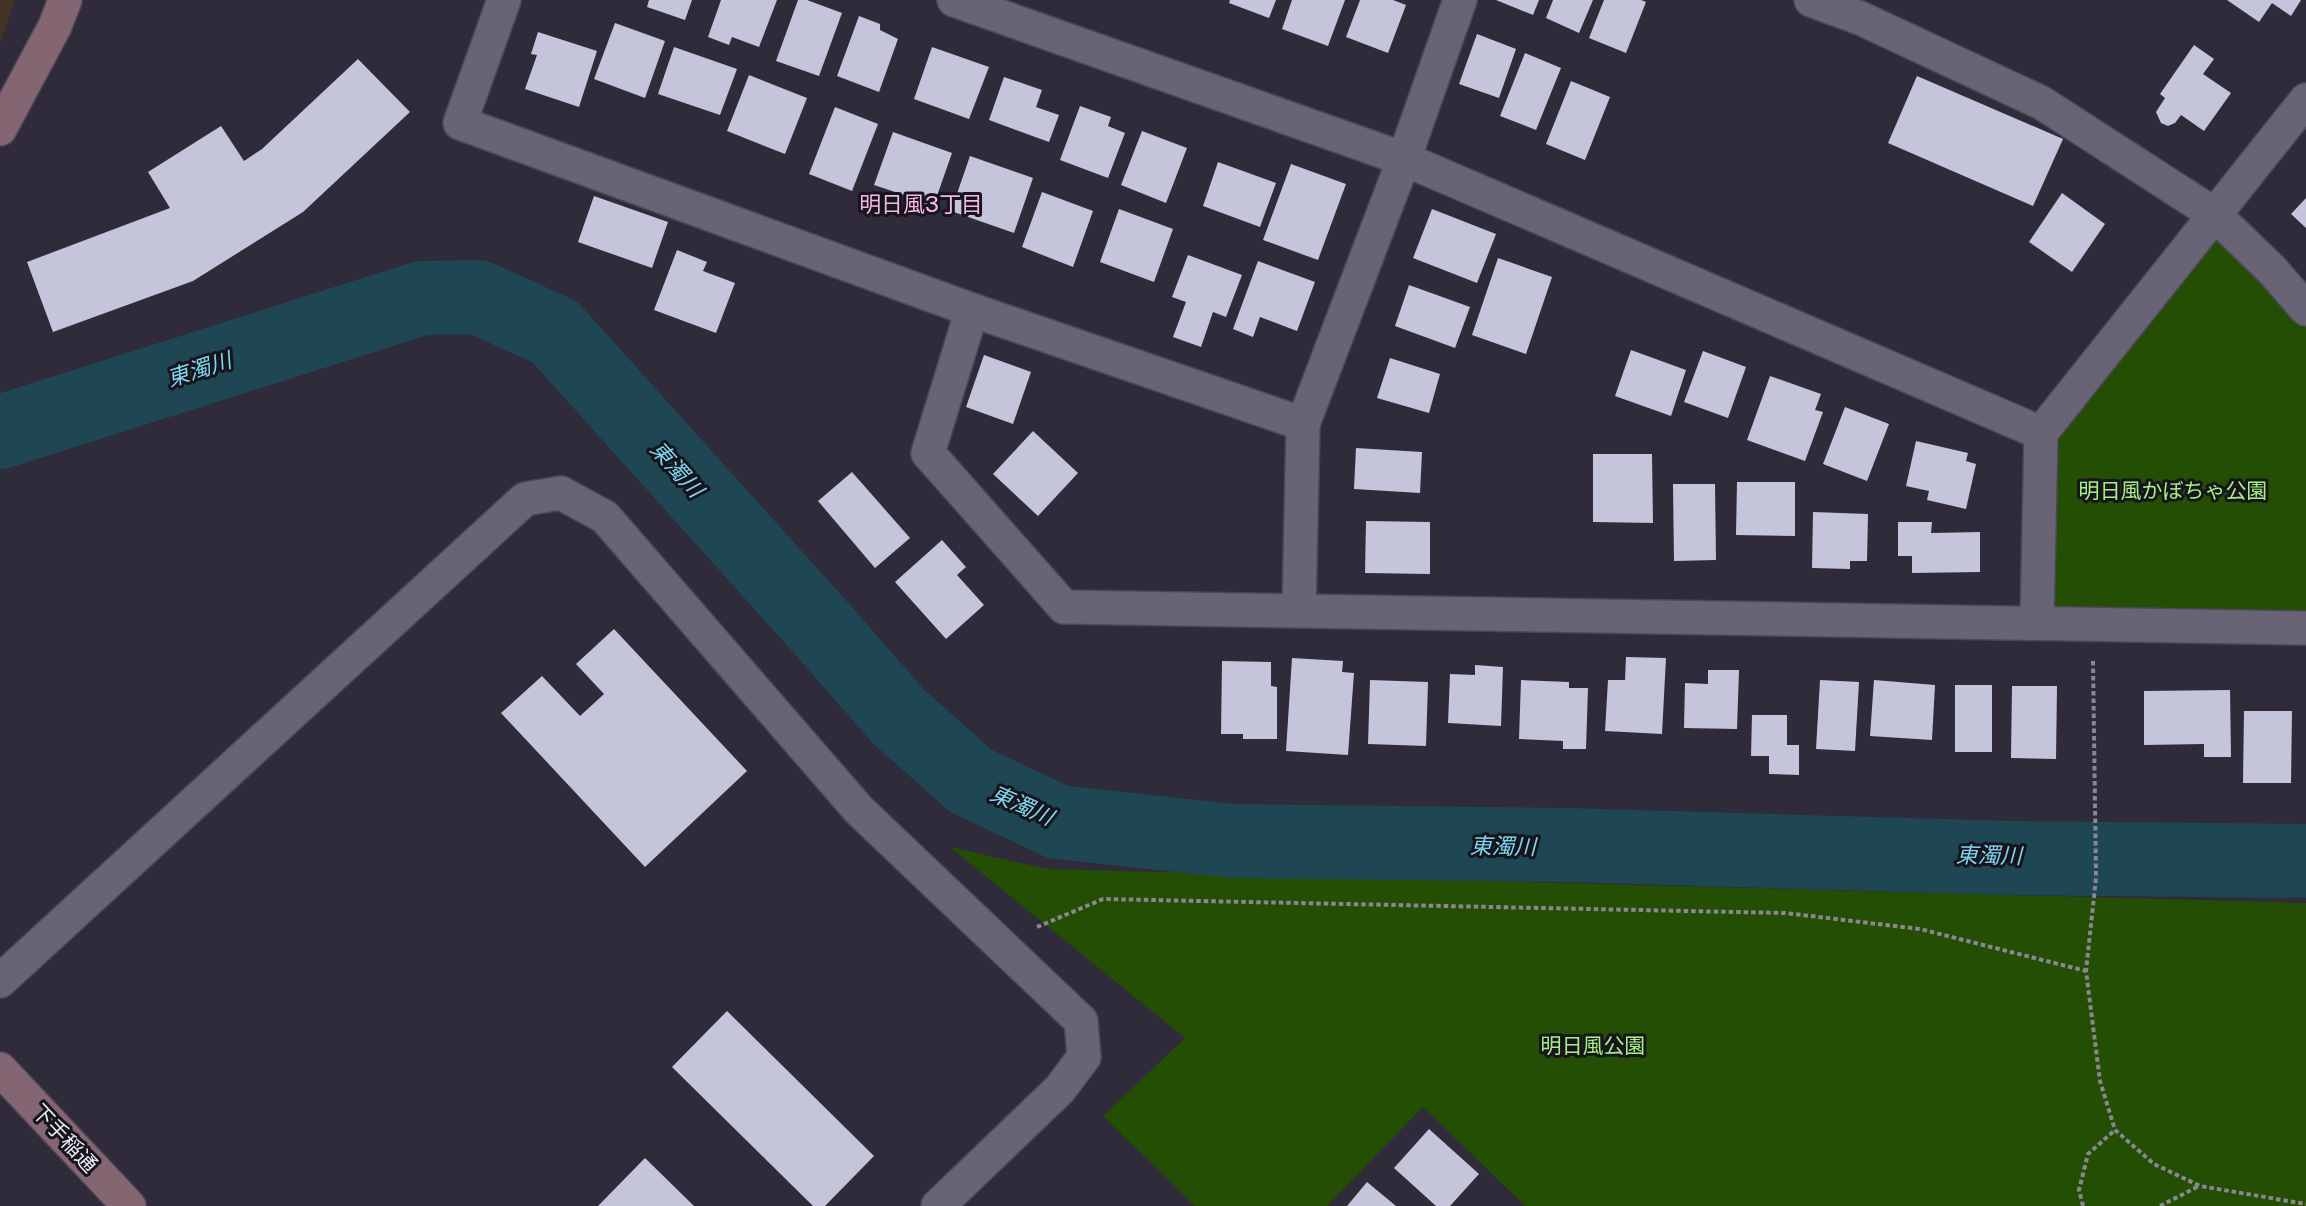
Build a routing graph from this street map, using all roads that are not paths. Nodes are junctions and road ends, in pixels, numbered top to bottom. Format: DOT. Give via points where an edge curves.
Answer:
graph roads {
  1 [pos="64,0"];
  2 [pos="504,0"];
  3 [pos="954,0"];
  4 [pos="1460,0"];
  5 [pos="1810,0"];
  6 [pos="2306,100"];
  7 [pos="0,129"];
  8 [pos="1404,159"];
  9 [pos="2214,214"];
  10 [pos="2306,309"];
  11 [pos="972,310"];
  12 [pos="1304,424"];
  13 [pos="2041,433"];
  14 [pos="1299,611"];
  15 [pos="2037,623"];
  16 [pos="2306,627"];
  17 [pos="0,981"];
  18 [pos="0,1069"];
  19 [pos="129,1206"];
  20 [pos="938,1206"];
  1 -- 7 [label="street" via="55,26"];
  2 -- 11 [label="street" via="460,123"];
  3 -- 8 [label="street"];
  4 -- 8 [label="street"];
  5 -- 9 [label="street" via="1860,18 2042,103"];
  6 -- 9 [label="street"];
  8 -- 12 [label="street"];
  8 -- 13 [label="street"];
  9 -- 10 [label="street"];
  9 -- 13 [label="street"];
  11 -- 12 [label="street"];
  11 -- 14 [label="street" via="928,453 1064,607"];
  12 -- 14 [label="street"];
  13 -- 15 [label="street"];
  14 -- 15 [label="street"];
  15 -- 16 [label="street"];
  17 -- 20 [label="street" via="525,499 561,493 605,517 859,810 1081,1021 1084,1057 1060,1089"];
  18 -- 19 [label="street, 下手稲通"];
}
